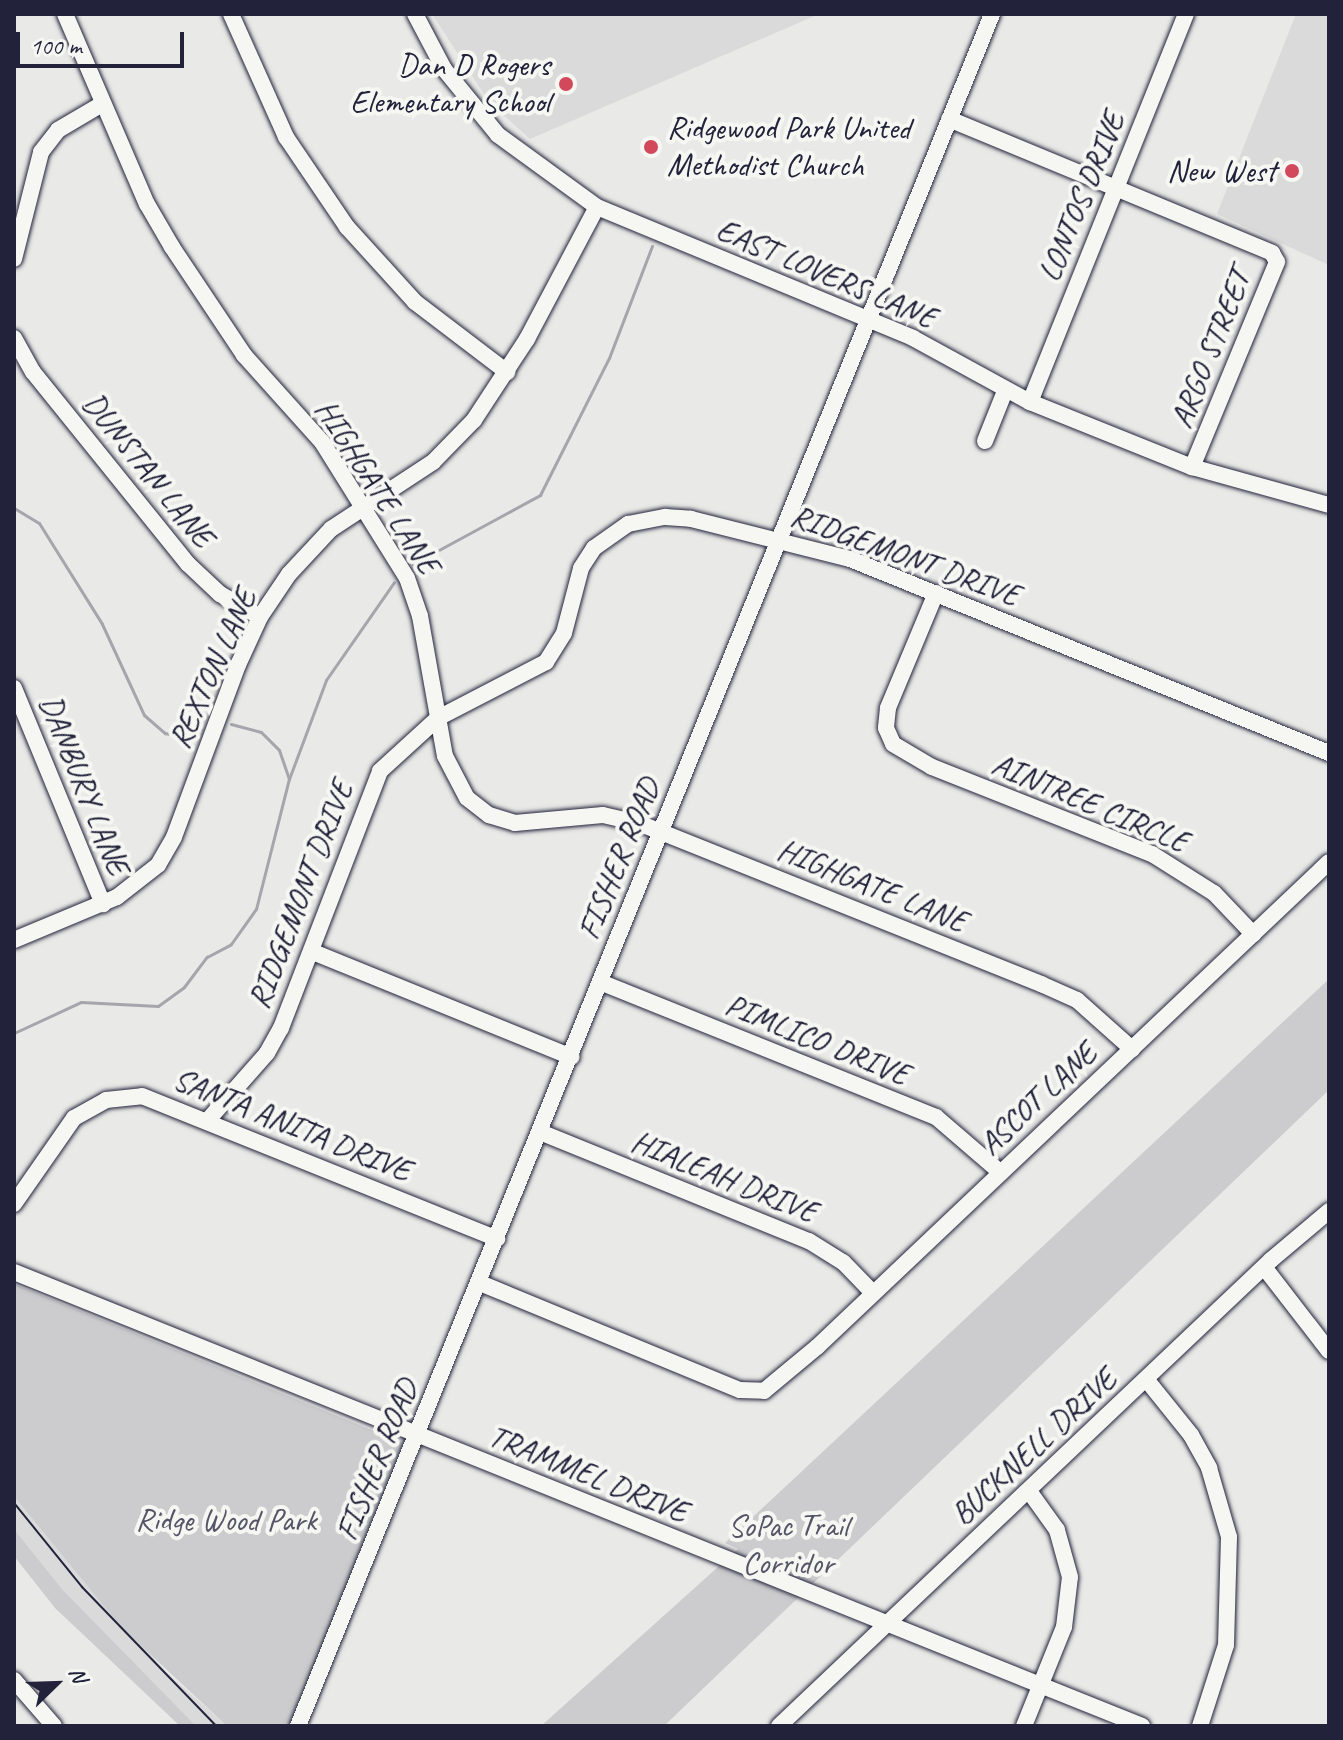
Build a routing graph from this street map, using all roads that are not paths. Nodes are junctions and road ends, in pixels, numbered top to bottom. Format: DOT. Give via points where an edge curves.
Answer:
graph roads {
  1 [pos="65,14"];
  2 [pos="231,14"];
  3 [pos="415,14"];
  4 [pos="992,14"];
  5 [pos="1186,14"];
  6 [pos="102,104"];
  7 [pos="949,119"];
  8 [pos="1117,187"];
  9 [pos="597,207"];
  10 [pos="14,259"];
  11 [pos="868,318"];
  12 [pos="14,338"];
  13 [pos="507,372"];
  14 [pos="1005,391"];
  15 [pos="1030,402"];
  16 [pos="985,441"];
  17 [pos="1192,467"];
  18 [pos="1329,505"];
  19 [pos="361,507"];
  20 [pos="778,539"];
  21 [pos="936,593"];
  22 [pos="260,617"];
  23 [pos="14,688"];
  24 [pos="438,718"];
  25 [pos="1329,753"];
  26 [pos="661,832"];
  27 [pos="1329,862"];
  28 [pos="103,904"];
  29 [pos="1253,934"];
  30 [pos="14,940"];
  31 [pos="313,952"];
  32 [pos="600,982"];
  33 [pos="1132,1049"];
  34 [pos="571,1057"];
  35 [pos="208,1120"];
  36 [pos="540,1132"];
  37 [pos="1000,1172"];
  38 [pos="14,1204"];
  39 [pos="1329,1211"];
  40 [pos="497,1239"];
  41 [pos="1264,1267"];
  42 [pos="14,1272"];
  43 [pos="480,1283"];
  44 [pos="873,1293"];
  45 [pos="1329,1351"];
  46 [pos="1146,1379"];
  47 [pos="418,1435"];
  48 [pos="1029,1491"];
  49 [pos="888,1624"];
  50 [pos="14,1680"];
  51 [pos="1040,1684"];
  52 [pos="54,1726"];
  53 [pos="298,1726"];
  54 [pos="779,1726"];
  55 [pos="1024,1726"];
  56 [pos="1142,1726"];
  57 [pos="1200,1726"];
  1 -- 6 [label="street, HIGHGATE LANE"];
  2 -- 13 [label="street" via="286,137 347,227 415,302"];
  3 -- 9 [label="street, EAST LOVERS LANE" via="444,69 491,127 536,167"];
  4 -- 7 [label="street, FISHER ROAD"];
  5 -- 8 [label="street, LONTOS DRIVE"];
  6 -- 10 [label="street" via="58,130 41,152"];
  6 -- 19 [label="street, HIGHGATE LANE" via="172,247 244,355 322,442"];
  7 -- 8 [label="street"];
  7 -- 11 [label="street, FISHER ROAD"];
  8 -- 15 [label="street, LONTOS DRIVE"];
  8 -- 17 [label="street, ARGO STREET" via="1272,253 1277,262"];
  9 -- 11 [label="street, EAST LOVERS LANE"];
  9 -- 13 [label="street, REXTON LANE"];
  11 -- 14 [label="street, EAST LOVERS LANE"];
  11 -- 20 [label="street, FISHER ROAD"];
  12 -- 22 [label="street, DUNSTAN LANE" via="33,372 188,564 220,594"];
  13 -- 19 [label="street, REXTON LANE" via="455,441 413,477"];
  14 -- 15 [label="street, EAST LOVERS LANE"];
  14 -- 16 [label="street"];
  15 -- 17 [label="street, EAST LOVERS LANE"];
  17 -- 18 [label="street, EAST LOVERS LANE"];
  19 -- 22 [label="street, REXTON LANE" via="308,549"];
  19 -- 24 [label="street, HIGHGATE LANE" via="416,597"];
  20 -- 21 [label="street, RIDGEMONT DRIVE" via="850,559"];
  20 -- 24 [label="street, RIDGEMONT DRIVE" via="691,519 665,517 628,524 594,548 581,568 564,633 546,662"];
  20 -- 26 [label="street, FISHER ROAD"];
  21 -- 25 [label="street, RIDGEMONT DRIVE"];
  21 -- 29 [label="street, AINTREE CIRCLE" via="888,708 886,728 905,755 1152,854 1214,893"];
  22 -- 28 [label="street, REXTON LANE" via="166,853 144,880"];
  23 -- 28 [label="street, DANBURY LANE"];
  24 -- 26 [label="street, HIGHGATE LANE" via="458,788 489,815 527,824 603,815"];
  24 -- 31 [label="street, RIDGEMONT DRIVE" via="380,771"];
  26 -- 32 [label="street, FISHER ROAD"];
  26 -- 33 [label="street, HIGHGATE LANE" via="1077,1000"];
  27 -- 29 [label="street, ASCOT LANE"];
  28 -- 30 [label="street, REXTON LANE"];
  29 -- 33 [label="street, ASCOT LANE"];
  31 -- 34 [label="street"];
  31 -- 35 [label="street, RIDGEMONT DRIVE" via="267,1053"];
  32 -- 34 [label="street, FISHER ROAD"];
  32 -- 37 [label="street, PIMLICO DRIVE" via="936,1117"];
  33 -- 37 [label="street, ASCOT LANE"];
  34 -- 36 [label="street, FISHER ROAD"];
  35 -- 38 [label="street, SANTA ANITA DRIVE" via="142,1096 106,1100 74,1118"];
  35 -- 40 [label="street, SANTA ANITA DRIVE"];
  36 -- 40 [label="street, FISHER ROAD"];
  36 -- 44 [label="street, HIALEAH DRIVE" via="809,1241 843,1262"];
  37 -- 44 [label="street, ASCOT LANE"];
  39 -- 41 [label="street, BUCKNELL DRIVE"];
  40 -- 43 [label="street, FISHER ROAD"];
  41 -- 45 [label="street"];
  41 -- 46 [label="street, BUCKNELL DRIVE"];
  42 -- 47 [label="street, TRAMMEL DRIVE"];
  43 -- 44 [label="street, ASCOT LANE" via="740,1390 764,1391"];
  43 -- 47 [label="street, FISHER ROAD"];
  46 -- 48 [label="street, BUCKNELL DRIVE"];
  46 -- 57 [label="street" via="1209,1468 1229,1537 1226,1645"];
  47 -- 49 [label="street, TRAMMEL DRIVE"];
  47 -- 53 [label="street, FISHER ROAD"];
  48 -- 49 [label="street, BUCKNELL DRIVE"];
  48 -- 51 [label="street" via="1057,1530 1070,1577 1064,1627"];
  49 -- 51 [label="street, TRAMMEL DRIVE"];
  49 -- 54 [label="street, BUCKNELL DRIVE"];
  50 -- 52 [label="street"];
  51 -- 55 [label="street"];
  51 -- 56 [label="street, TRAMMEL DRIVE"];
}
